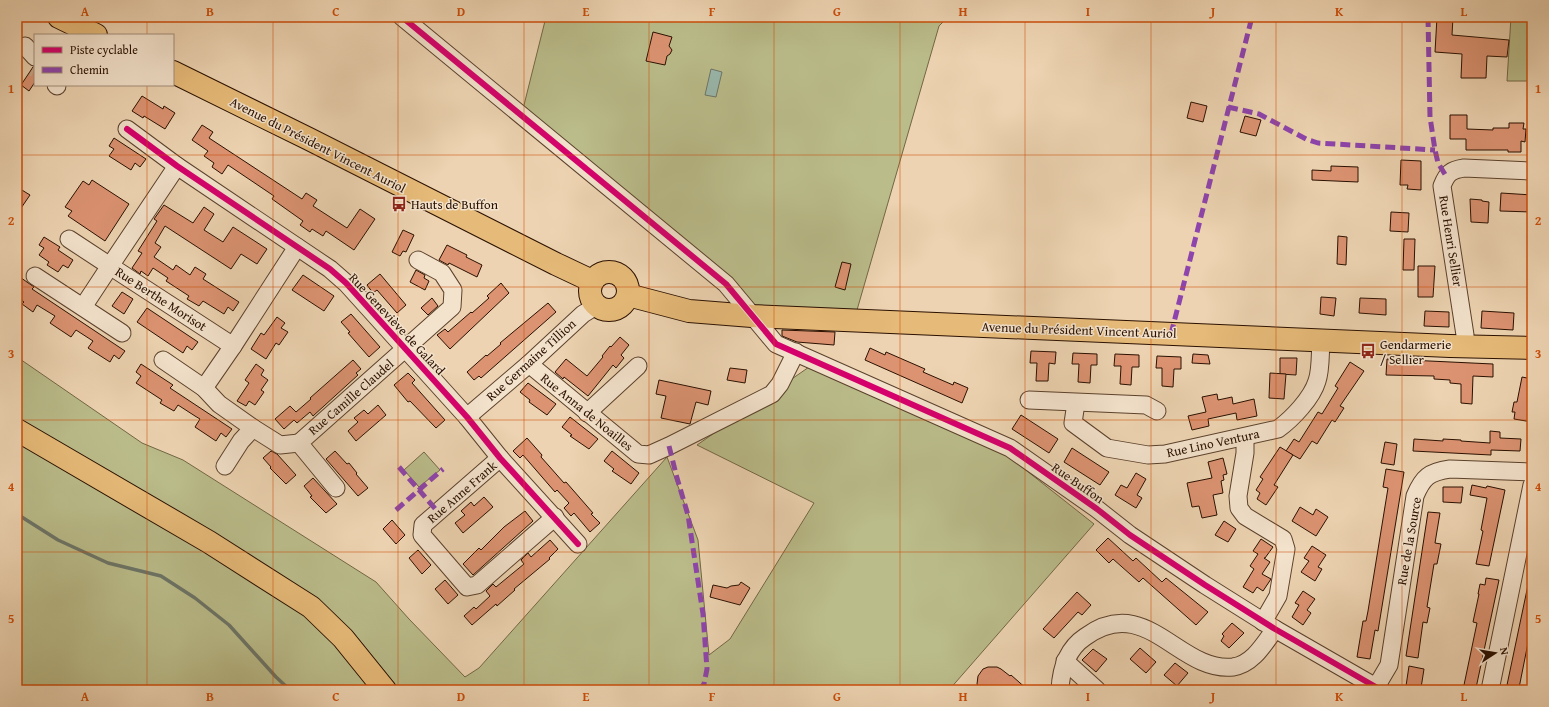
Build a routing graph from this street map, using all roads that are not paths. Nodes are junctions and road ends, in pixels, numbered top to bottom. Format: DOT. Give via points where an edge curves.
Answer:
graph roads {
  1 [pos="59,17"];
  2 [pos="402,17"];
  3 [pos="94,34"];
  4 [pos="174,72"];
  5 [pos="127,130"];
  6 [pos="177,166"];
  7 [pos="1532,171"];
  8 [pos="69,239"];
  9 [pos="297,247"];
  10 [pos="418,260"];
  11 [pos="110,266"];
  12 [pos="35,276"];
  13 [pos="592,281"];
  14 [pos="628,295"];
  15 [pos="596,306"];
  16 [pos="83,307"];
  17 [pos="752,316"];
  18 [pos="122,333"];
  19 [pos="1321,340"];
  20 [pos="233,346"];
  21 [pos="1465,347"];
  22 [pos="406,348"];
  23 [pos="1532,348"];
  24 [pos="796,352"];
  25 [pos="163,360"];
  26 [pos="529,364"];
  27 [pos="638,366"];
  28 [pos="204,388"];
  29 [pos="1029,400"];
  30 [pos="1076,403"];
  31 [pos="1157,411"];
  32 [pos="587,413"];
  33 [pos="467,417"];
  34 [pos="253,428"];
  35 [pos="17,430"];
  36 [pos="1245,438"];
  37 [pos="299,443"];
  38 [pos="500,458"];
  39 [pos="225,466"];
  40 [pos="1532,472"];
  41 [pos="1532,485"];
  42 [pos="336,488"];
  43 [pos="554,517"];
  44 [pos="578,544"];
  45 [pos="1269,626"];
  46 [pos="1065,661"];
  47 [pos="1379,688"];
  48 [pos="385,690"];
  49 [pos="1060,690"];
  50 [pos="1097,690"];
  51 [pos="1490,690"];
  1 -- 3 [label="main road"];
  2 -- 17 [label="street, Rue Buffon" via="726,284"];
  4 -- 13 [label="main road, Avenue du Président Vincent Auriol"];
  5 -- 6 [label="street, Rue Geneviève de Galard"];
  6 -- 9 [label="street, Rue Geneviève de Galard"];
  6 -- 11 [label="street, Rue Berthe Morisot"];
  7 -- 21 [label="street, Rue Henri Sellier" via="1464,168 1446,176 1442,186"];
  8 -- 11 [label="street"];
  9 -- 20 [label="street"];
  9 -- 22 [label="street, Rue Geneviève de Galard" via="346,283"];
  10 -- 22 [label="street, Rue Camille Claudel" via="442,273 452,290 452,307"];
  11 -- 16 [label="street"];
  11 -- 20 [label="street, Rue Berthe Morisot"];
  12 -- 16 [label="street"];
  13 -- 14 [label="main road" via="605,272 616,273 621,275 627,284"];
  13 -- 15 [label="main road" via="591,297"];
  14 -- 15 [label="main road" via="623,305 618,308 607,310"];
  14 -- 17 [label="main road, Avenue du Président Vincent Auriol" via="689,311"];
  15 -- 26 [label="street, Rue Germaine Tillion" via="583,314"];
  16 -- 18 [label="street"];
  17 -- 19 [label="main road, Avenue du Président Vincent Auriol"];
  17 -- 24 [label="street, Rue Buffon" via="776,344"];
  19 -- 21 [label="main road, Avenue du Président Vincent Auriol"];
  19 -- 36 [label="street, Rue Lino Ventura" via="1318,381 1311,395 1289,422 1278,429"];
  20 -- 28 [label="street"];
  21 -- 23 [label="main road, Avenue du Président Vincent Auriol"];
  22 -- 33 [label="street, Rue Geneviève de Galard"];
  22 -- 37 [label="street, Rue Camille Claudel"];
  24 -- 32 [label="street, Rue Anna de Noailles" via="772,394 649,455 638,454"];
  24 -- 45 [label="street, Rue Buffon" via="1010,448 1097,508 1130,535"];
  25 -- 28 [label="street"];
  26 -- 32 [label="street, Rue Anna de Noailles"];
  26 -- 33 [label="street, Rue Germaine Tillion"];
  27 -- 32 [label="street"];
  28 -- 34 [label="street" via="219,404"];
  29 -- 30 [label="street"];
  30 -- 31 [label="street" via="1146,405"];
  30 -- 36 [label="street, Rue Lino Ventura" via="1073,423 1107,448 1122,452 1148,456"];
  33 -- 38 [label="street, Rue Geneviève de Galard"];
  34 -- 37 [label="street" via="280,445"];
  34 -- 39 [label="street"];
  35 -- 48 [label="main road" via="209,542 311,607 344,638"];
  36 -- 45 [label="street" via="1238,496 1239,508 1245,516 1283,539 1286,549 1278,596"];
  37 -- 42 [label="street, Rue Camille Claudel"];
  38 -- 43 [label="street, Rue Geneviève de Galard"];
  38 -- 43 [label="street, Rue Anne Frank" via="423,525 422,535 467,587 477,585"];
  40 -- 47 [label="street, Rue de la Source" via="1450,469 1427,476 1420,484 1415,496 1389,665"];
  41 -- 51 [label="street"];
  43 -- 44 [label="street, Rue Geneviève de Galard"];
  45 -- 46 [label="street" via="1257,654 1234,667 1220,667 1202,661 1144,627 1129,624 1111,624 1093,630 1079,641"];
  45 -- 47 [label="street, Rue Buffon"];
  46 -- 49 [label="street"];
  46 -- 50 [label="street"];
}
